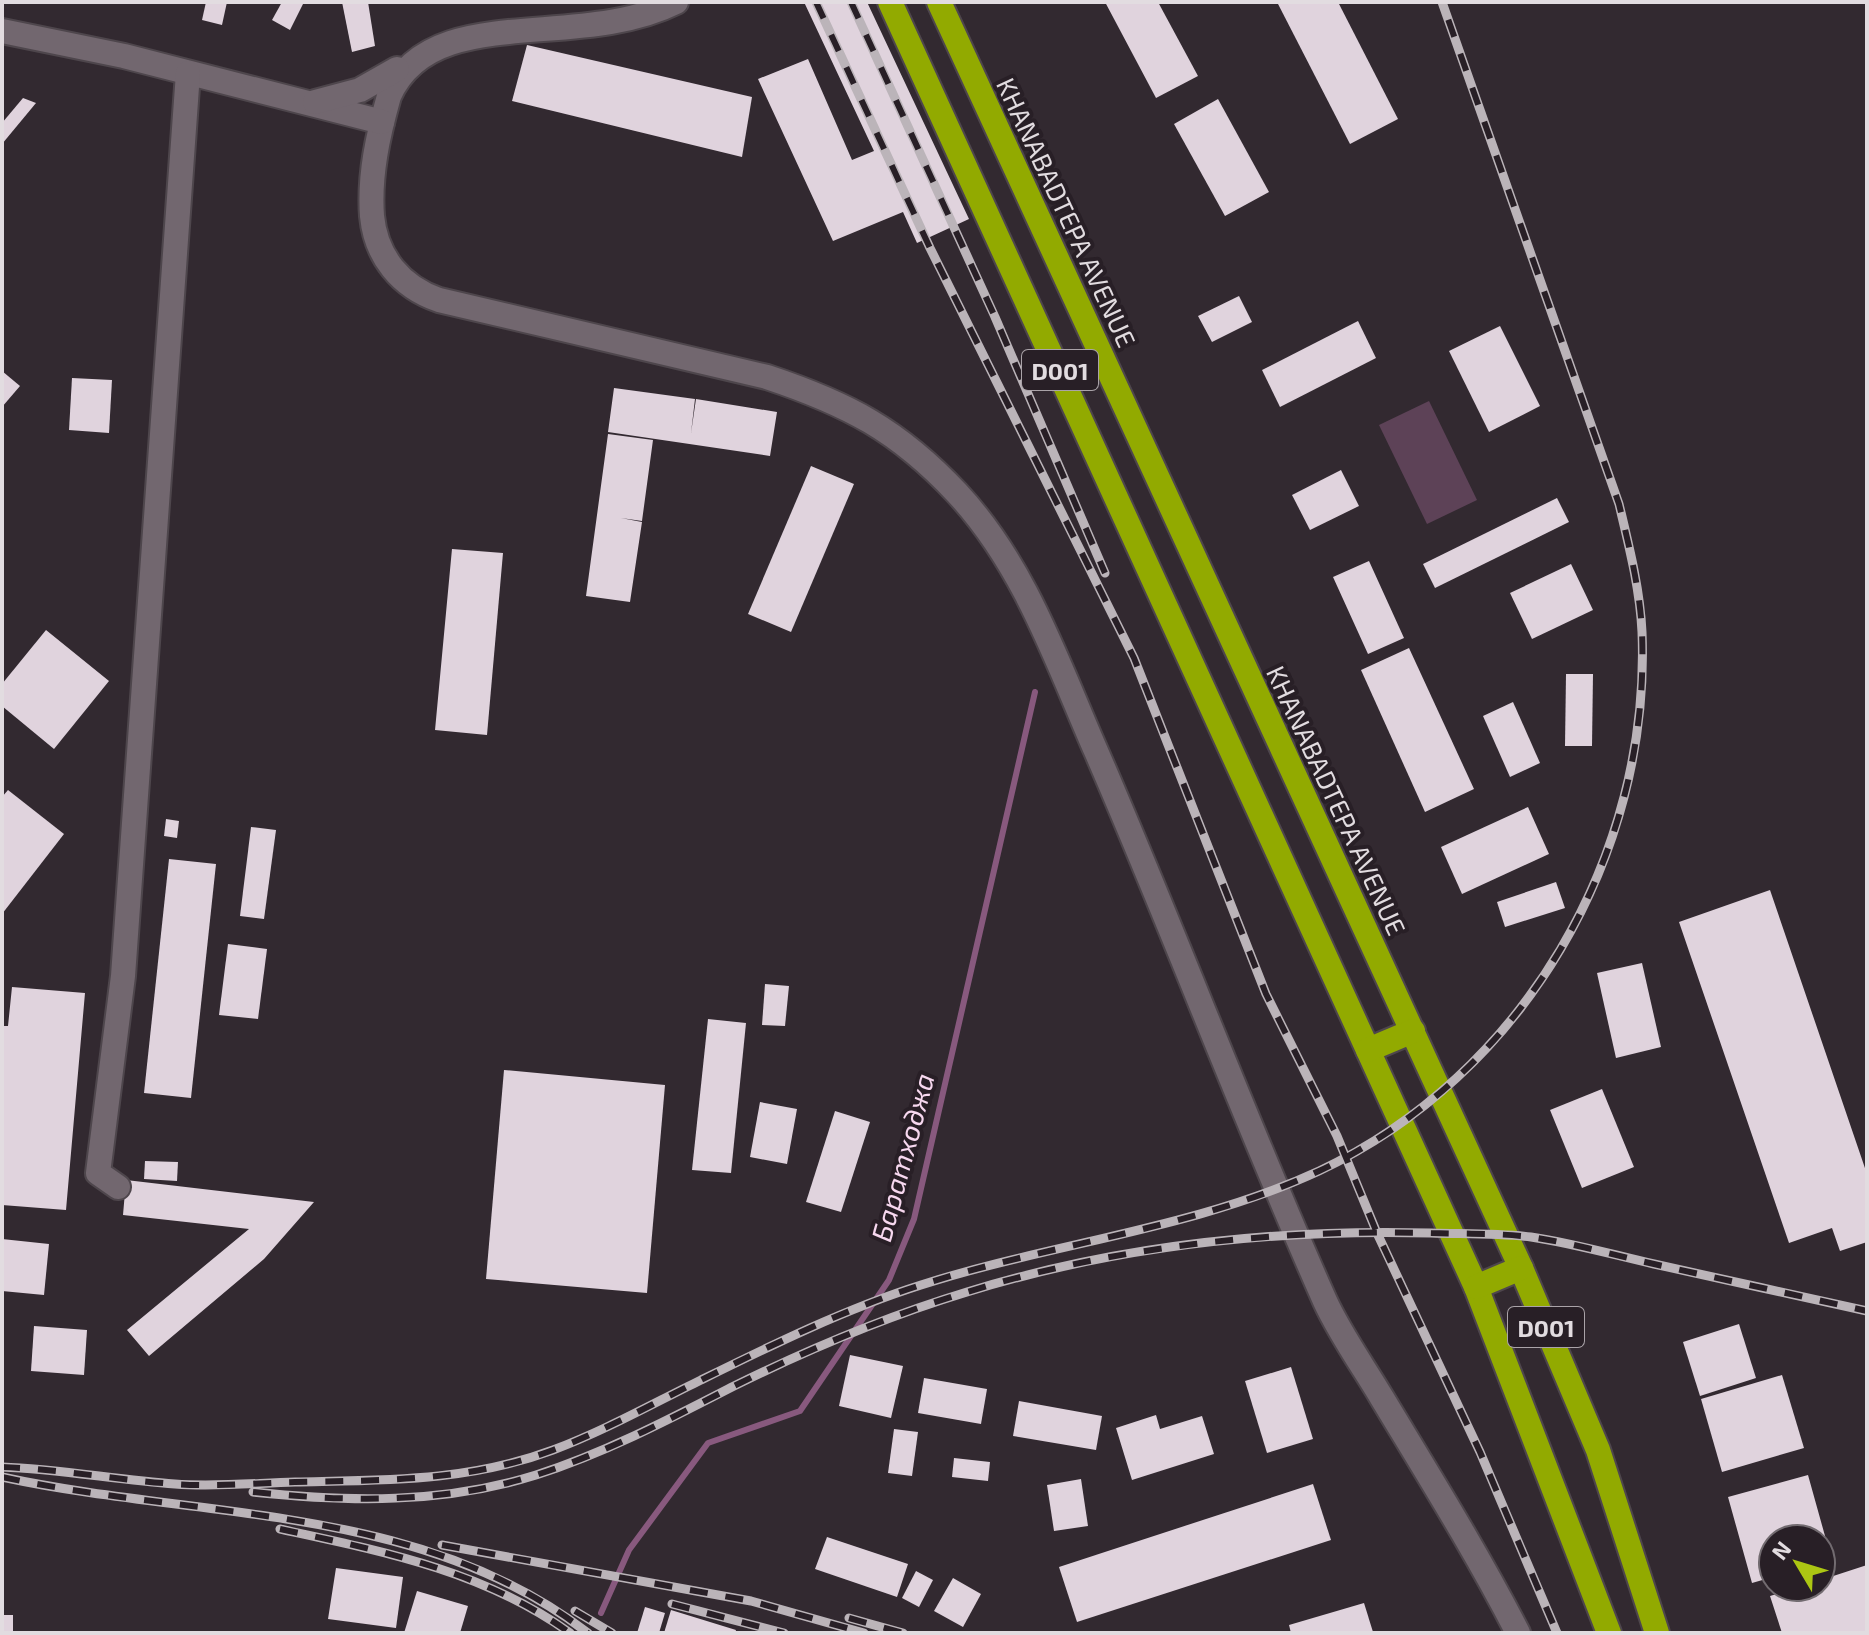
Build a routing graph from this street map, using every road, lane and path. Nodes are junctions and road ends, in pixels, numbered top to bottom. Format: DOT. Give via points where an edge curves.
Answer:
graph roads {
  1 [pos="676,2"];
  2 [pos="890,2"];
  3 [pos="939,2"];
  4 [pos="484,12"];
  5 [pos="443,21"];
  6 [pos="2,31"];
  7 [pos="397,69"];
  8 [pos="188,73"];
  9 [pos="304,103"];
  10 [pos="382,122"];
  11 [pos="1413,1031"];
  12 [pos="1368,1050"];
  13 [pos="118,1187"];
  14 [pos="1521,1268"];
  15 [pos="1476,1287"];
  16 [pos="1518,1633"];
  17 [pos="1609,1633"];
  18 [pos="1657,1633"];
  1 -- 4 [label="street" via="642,16 617,19"];
  2 -- 12 [label="highway, D001"];
  3 -- 11 [label="highway, KHANABADTEPA AVENUE / D001"];
  5 -- 7 [label="street" via="412,46"];
  6 -- 8 [label="street"];
  7 -- 9 [label="street" via="360,90"];
  7 -- 10 [label="street"];
  8 -- 9 [label="street"];
  8 -- 13 [label="street" via="123,976 98,1173"];
  9 -- 10 [label="street"];
  10 -- 16 [label="street" via="373,175 373,225 389,265 409,286 439,300 767,377 818,394 885,429 958,494 985,527 1034,609 1327,1305"];
  11 -- 12 [label="highway"];
  11 -- 14 [label="highway, KHANABADTEPA AVENUE / D001"];
  12 -- 15 [label="highway, D001"];
  14 -- 15 [label="highway"];
  14 -- 18 [label="highway, KHANABADTEPA AVENUE / D001" via="1598,1450"];
  15 -- 17 [label="highway, D001"];
}
